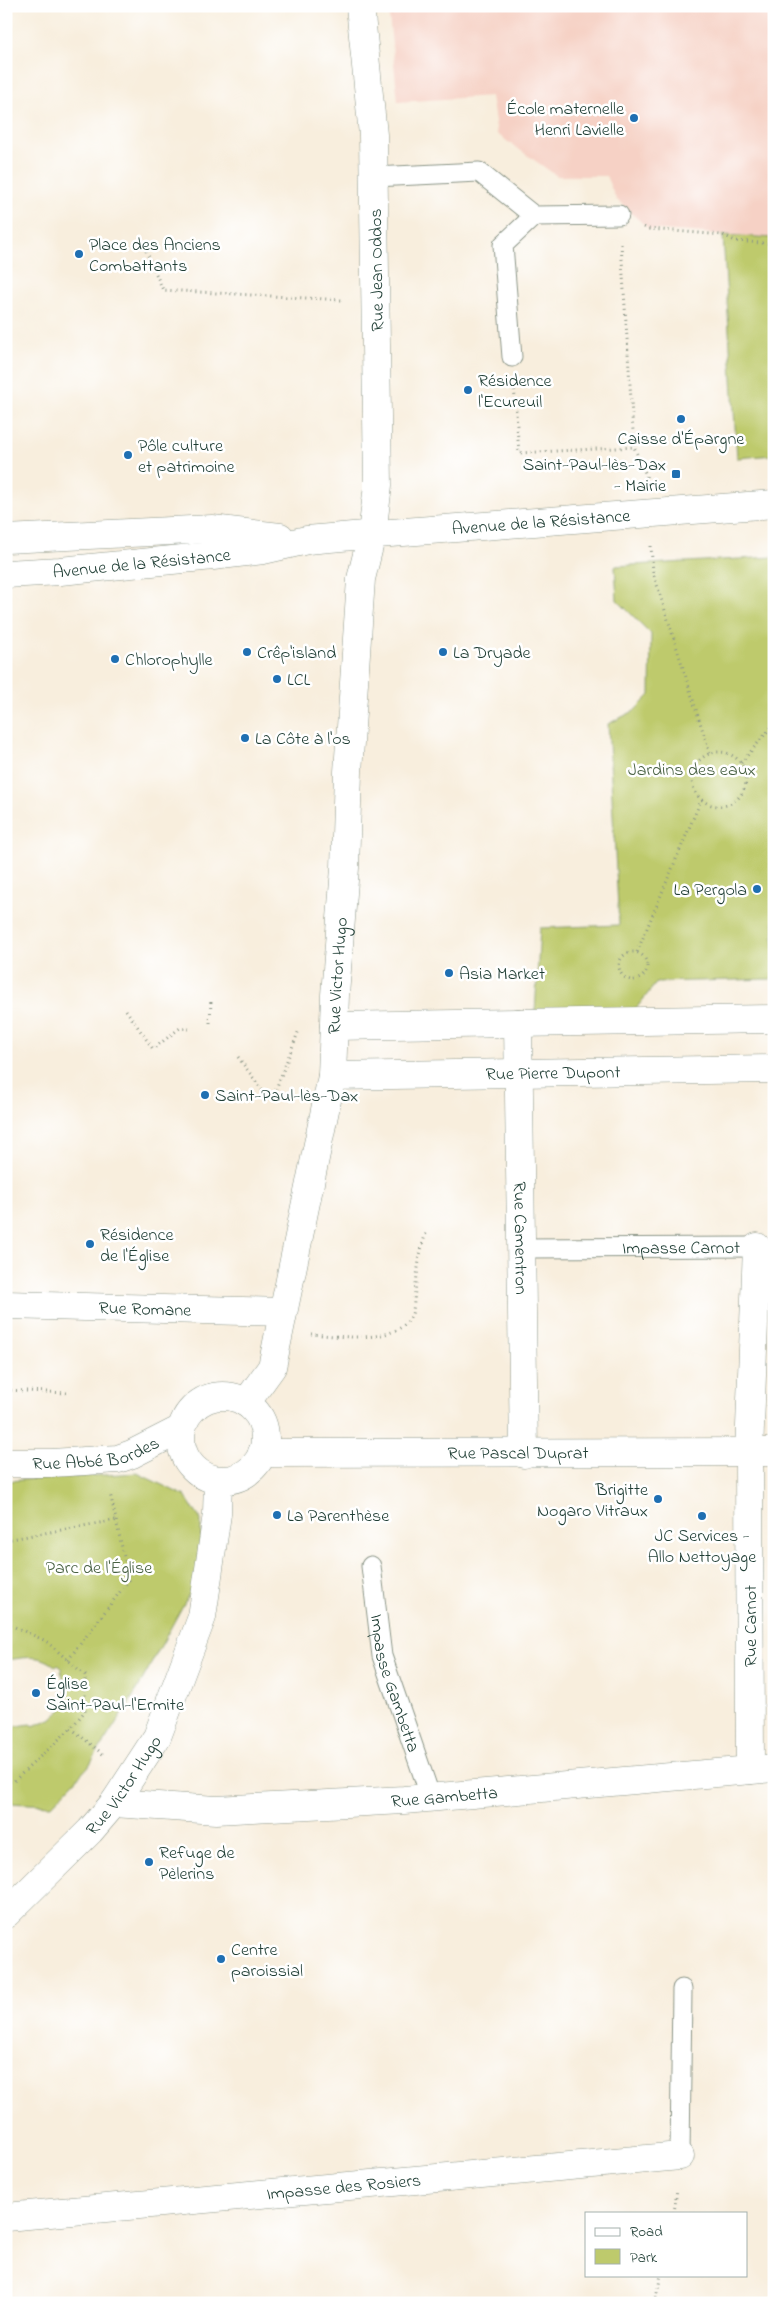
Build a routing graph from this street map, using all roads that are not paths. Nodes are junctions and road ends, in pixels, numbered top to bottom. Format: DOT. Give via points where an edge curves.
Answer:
graph roads {
  1 [pos="360,6"];
  2 [pos="374,177"];
  3 [pos="619,215"];
  4 [pos="534,216"];
  5 [pos="512,357"];
  6 [pos="774,504"];
  7 [pos="372,534"];
  8 [pos="6,539"];
  9 [pos="307,540"];
  10 [pos="6,574"];
  11 [pos="774,1019"];
  12 [pos="518,1023"];
  13 [pos="334,1026"];
  14 [pos="774,1069"];
  15 [pos="520,1074"];
  16 [pos="332,1076"];
  17 [pos="521,1248"];
  18 [pos="757,1248"];
  19 [pos="6,1305"];
  20 [pos="281,1320"];
  21 [pos="246,1403"];
  22 [pos="181,1429"];
  23 [pos="762,1452"];
  24 [pos="262,1453"];
  25 [pos="524,1454"];
  26 [pos="6,1463"];
  27 [pos="218,1481"];
  28 [pos="371,1566"];
  29 [pos="762,1769"];
  30 [pos="431,1798"];
  31 [pos="114,1803"];
  32 [pos="6,1914"];
  33 [pos="682,1989"];
  34 [pos="680,2156"];
  35 [pos="6,2217"];
  1 -- 2 [label="street, Rue Jean Oddos"];
  2 -- 4 [label="lane" via="479,172"];
  2 -- 7 [label="street, Rue Jean Oddos" via="378,485"];
  3 -- 4 [label="lane"];
  4 -- 5 [label="lane" via="503,245"];
  6 -- 7 [label="street, Avenue de la Résistance"];
  7 -- 9 [label="street, Avenue de la Résistance"];
  7 -- 13 [label="street, Rue Victor Hugo" via="361,579"];
  8 -- 9 [label="street, Avenue de la Résistance" via="212,529"];
  9 -- 10 [label="street, Avenue de la Résistance" via="221,555"];
  11 -- 12 [label="street"];
  12 -- 13 [label="street"];
  12 -- 15 [label="street, Rue Camentron"];
  13 -- 16 [label="street, Rue Victor Hugo"];
  14 -- 15 [label="street, Rue Pierre Dupont"];
  15 -- 16 [label="street, Rue Pierre Dupont"];
  15 -- 17 [label="street, Rue Camentron"];
  16 -- 20 [label="street, Rue Victor Hugo"];
  17 -- 18 [label="lane, Impasse Carnot"];
  17 -- 25 [label="street, Rue Camentron"];
  18 -- 23 [label="street, Impasse Carnot"];
  19 -- 20 [label="street, Rue Romane"];
  20 -- 21 [label="street, Rue Victor Hugo" via="272,1367"];
  21 -- 22 [label="street" via="233,1397 218,1396 204,1400 189,1412"];
  21 -- 24 [label="street" via="264,1426"];
  22 -- 26 [label="street, Rue Abbé Bordes" via="118,1459"];
  22 -- 27 [label="street" via="180,1443 186,1461 196,1472"];
  23 -- 25 [label="street, Rue Pascal Duprat"];
  23 -- 29 [label="street, Rue Carnot"];
  24 -- 25 [label="street, Rue Pascal Duprat"];
  24 -- 27 [label="street" via="249,1472 236,1479"];
  27 -- 31 [label="street, Rue Victor Hugo" via="217,1514 202,1617 157,1737"];
  28 -- 30 [label="lane, Impasse Gambetta" via="382,1656"];
  29 -- 30 [label="street, Rue Gambetta"];
  30 -- 31 [label="street, Rue Gambetta" via="216,1810"];
  31 -- 32 [label="street, Rue Victor Hugo"];
  33 -- 34 [label="lane"];
  34 -- 35 [label="street, Impasse des Rosiers"];
}
